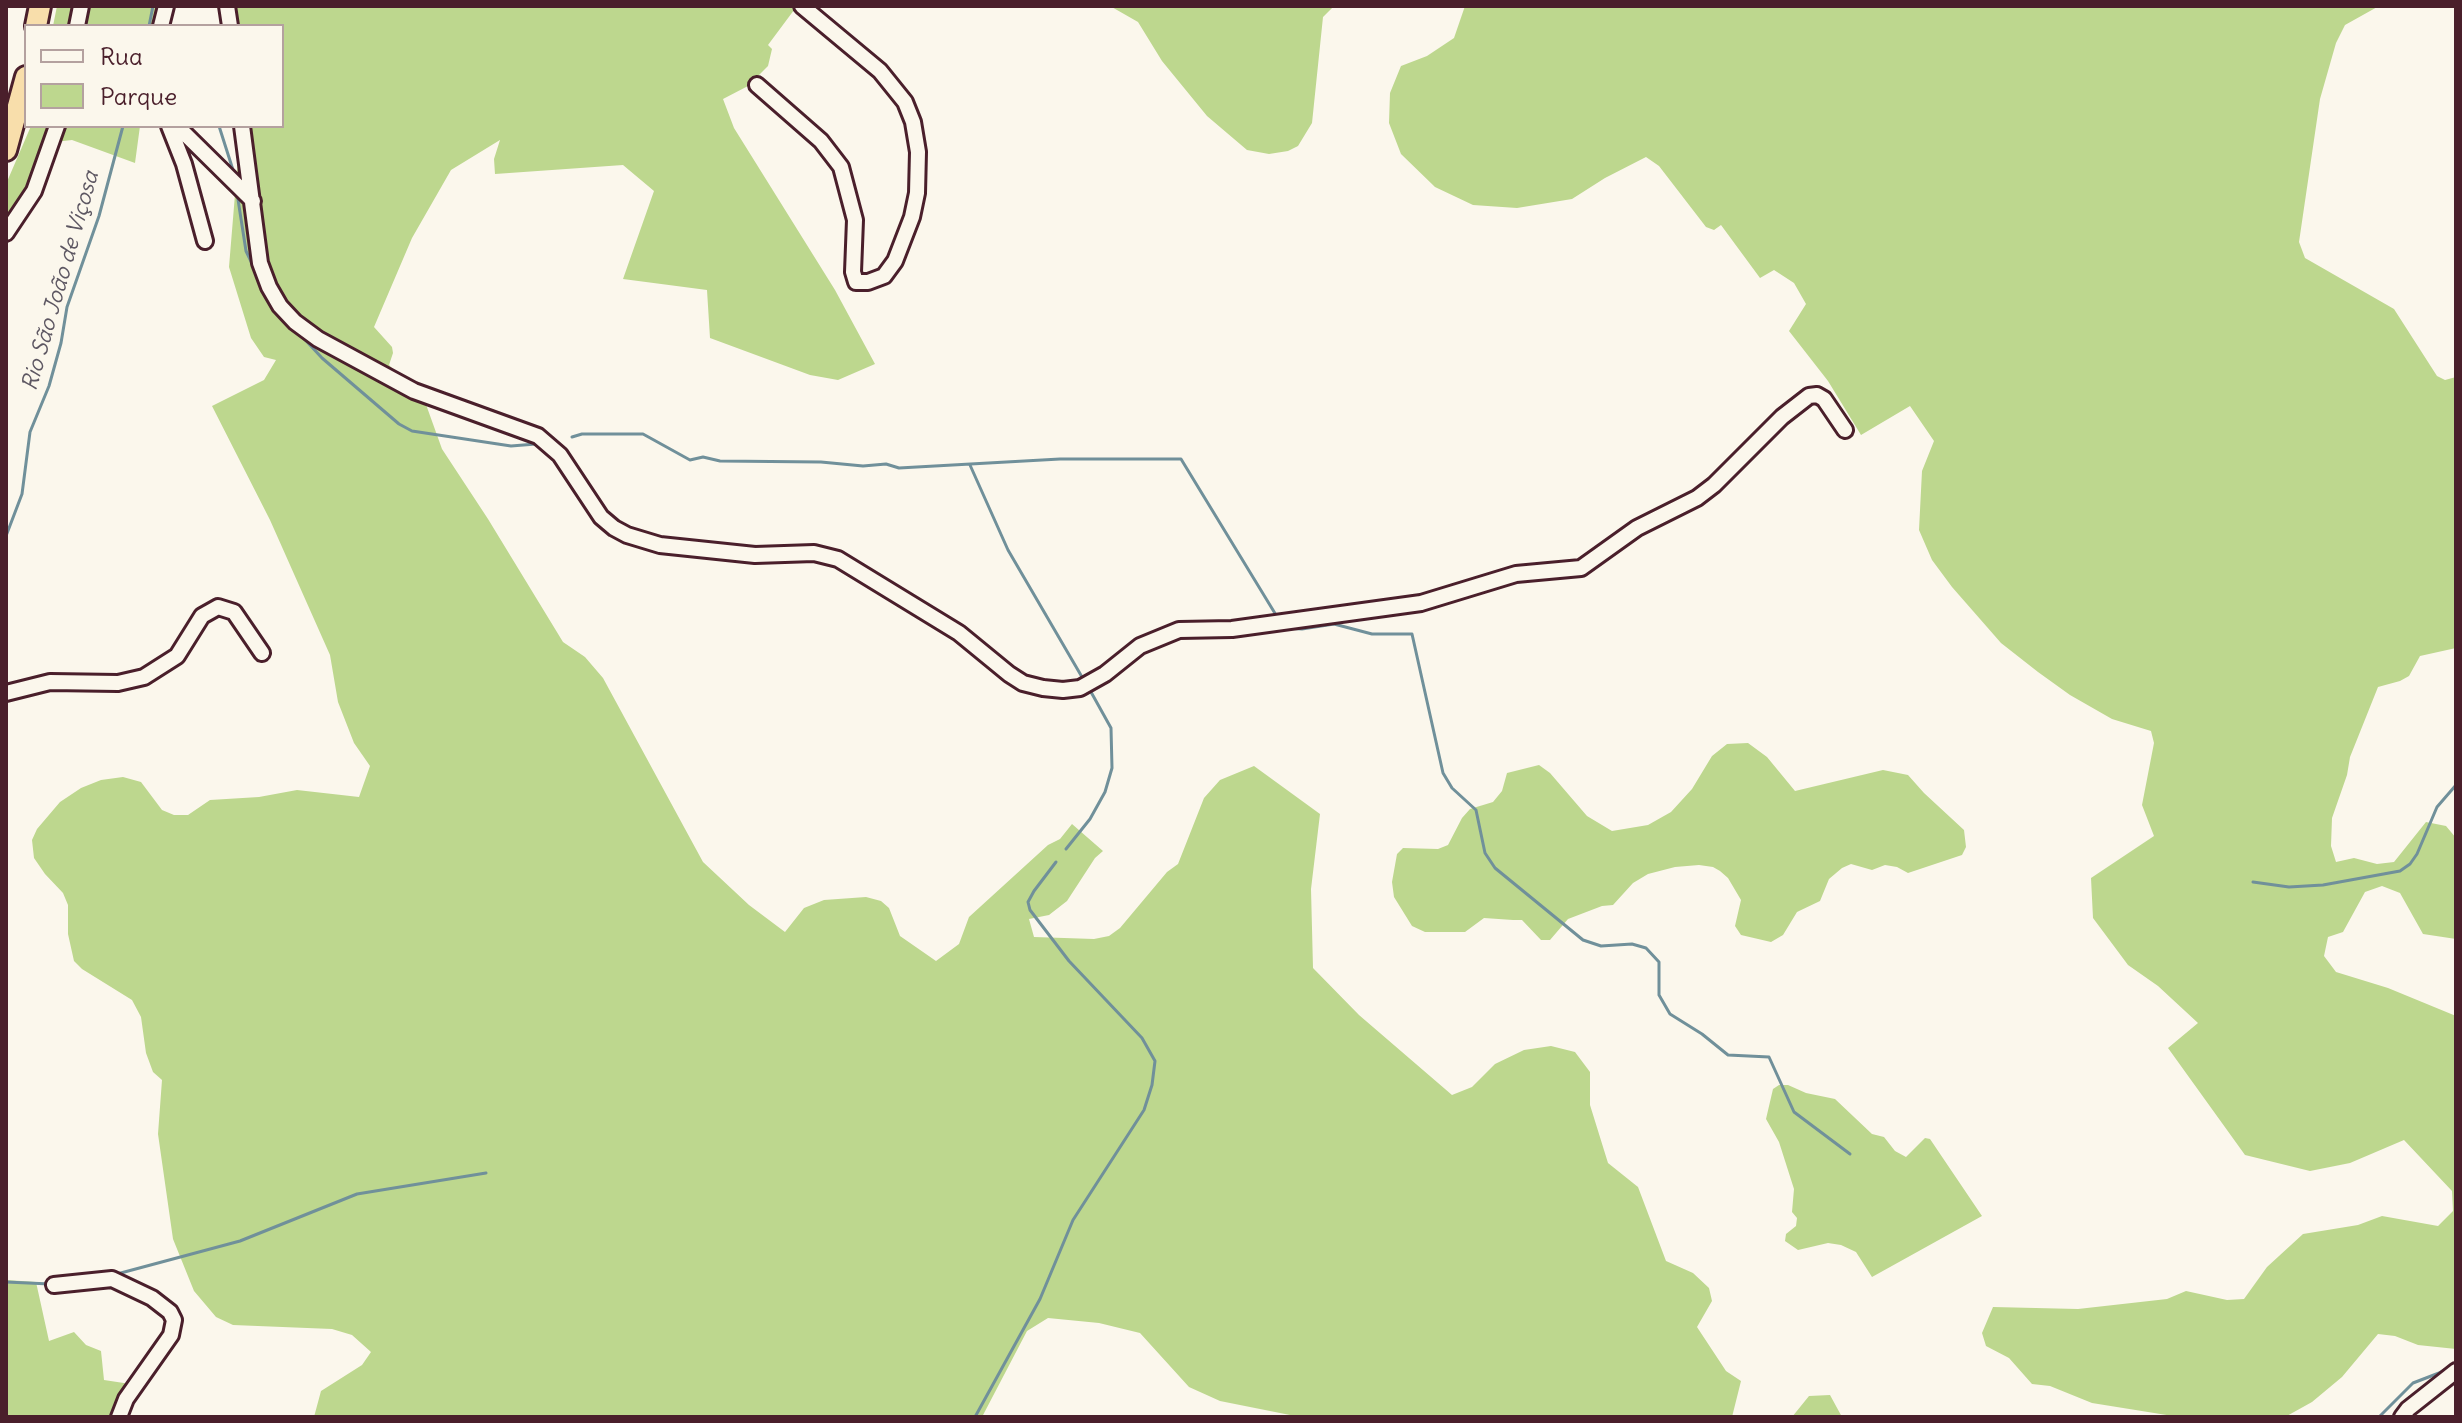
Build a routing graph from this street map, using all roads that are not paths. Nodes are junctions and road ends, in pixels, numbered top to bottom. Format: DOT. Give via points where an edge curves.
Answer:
graph roads {
  1 [pos="802,6"];
  2 [pos="24,84"];
  3 [pos="757,85"];
  4 [pos="56,128"];
  5 [pos="170,128"];
  6 [pos="179,128"];
  7 [pos="242,128"];
  8 [pos="6,150"];
  9 [pos="253,201"];
  10 [pos="6,233"];
  11 [pos="205,241"];
  12 [pos="1845,430"];
  13 [pos="262,653"];
  14 [pos="6,693"];
  15 [pos="54,1285"];
  16 [pos="2456,1371"];
  17 [pos="119,1417"];
  18 [pos="2402,1417"];
  1 -- 3 [label="street" via="886,77 913,122 917,193 895,261 884,276 856,282 855,220 841,167 821,141"];
  2 -- 8 [label="highway"];
  4 -- 10 [label="street" via="38,183"];
  5 -- 11 [label="street"];
  6 -- 9 [label="street"];
  7 -- 9 [label="street"];
  9 -- 12 [label="street" via="260,263 280,306 295,322 414,391 538,436 560,455 614,528 660,545 755,555 814,553 838,559 959,633 1023,683 1043,688 1080,688 1140,646 1179,630 1232,629 1407,605 1529,571 1581,568 1637,528 1714,485 1809,396 1824,399"];
  13 -- 14 [label="street" via="234,612 218,607 202,616 177,656 144,677 118,683 50,682"];
  15 -- 17 [label="street" via="112,1279 152,1298 174,1320 171,1335"];
  16 -- 18 [label="street"];
}
